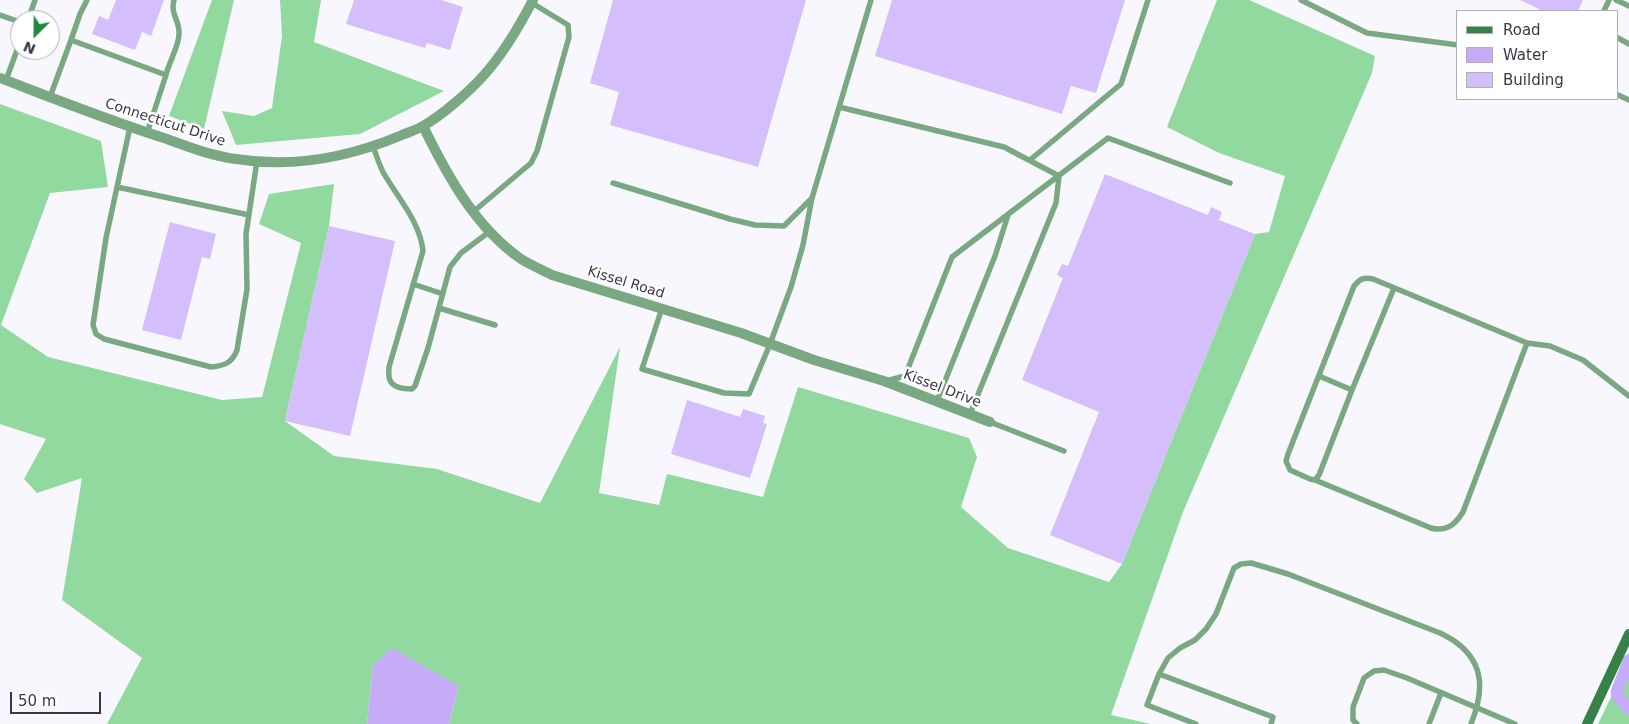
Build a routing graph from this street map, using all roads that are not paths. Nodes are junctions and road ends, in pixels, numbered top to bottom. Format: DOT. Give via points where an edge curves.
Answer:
graph roads {
  1 [pos="87,0"];
  2 [pos="174,0"];
  3 [pos="871,0"];
  4 [pos="1148,0"];
  5 [pos="1301,0"];
  6 [pos="1616,0"];
  7 [pos="533,1"];
  8 [pos="1629,6"];
  9 [pos="71,40"];
  10 [pos="1456,45"];
  11 [pos="12,60"];
  12 [pos="166,75"];
  13 [pos="3,79"];
  14 [pos="50,97"];
  15 [pos="839,107"];
  16 [pos="423,126"];
  17 [pos="130,127"];
  18 [pos="147,133"];
  19 [pos="373,146"];
  20 [pos="1030,160"];
  21 [pos="257,162"];
  22 [pos="1059,176"];
  23 [pos="613,182"];
  24 [pos="1230,183"];
  25 [pos="117,187"];
  26 [pos="812,198"];
  27 [pos="473,212"];
  28 [pos="1008,214"];
  29 [pos="249,215"];
  30 [pos="489,232"];
  31 [pos="413,284"];
  32 [pos="1394,288"];
  33 [pos="443,294"];
  34 [pos="438,308"];
  35 [pos="662,308"];
  36 [pos="495,324"];
  37 [pos="1527,343"];
  38 [pos="770,344"];
  39 [pos="1319,376"];
  40 [pos="884,381"];
  41 [pos="1352,390"];
  42 [pos="1629,396"];
  43 [pos="936,401"];
  44 [pos="970,414"];
  45 [pos="990,422"];
  46 [pos="1064,451"];
  47 [pos="1315,480"];
  48 [pos="1629,634"];
  49 [pos="1159,674"];
  50 [pos="1441,693"];
  51 [pos="1478,708"];
  52 [pos="1196,724"];
  53 [pos="1270,724"];
  54 [pos="1356,724"];
  55 [pos="1429,724"];
  56 [pos="1471,724"];
  57 [pos="1515,724"];
  58 [pos="1587,724"];
  1 -- 9 [label="lane"];
  2 -- 12 [label="lane" via="172,8 180,36"];
  3 -- 15 [label="lane"];
  4 -- 20 [label="lane" via="1121,84"];
  5 -- 10 [label="lane" via="1367,33"];
  6 -- 8 [label="lane"];
  7 -- 16 [label="street, Connecticut Drive" via="506,47 483,76 455,103"];
  7 -- 27 [label="lane" via="568,25 569,37 537,151 531,163"];
  9 -- 12 [label="lane"];
  9 -- 14 [label="lane"];
  11 -- 13 [label="lane"];
  12 -- 18 [label="lane"];
  13 -- 14 [label="street, Connecticut Drive"];
  14 -- 17 [label="street, Connecticut Drive"];
  15 -- 20 [label="lane" via="1004,147"];
  15 -- 26 [label="lane"];
  16 -- 19 [label="street, Connecticut Drive"];
  16 -- 27 [label="street, Kissel Road" via="441,164"];
  17 -- 18 [label="street, Connecticut Drive"];
  17 -- 25 [label="lane"];
  18 -- 21 [label="street, Connecticut Drive" via="211,154"];
  19 -- 21 [label="street, Connecticut Drive" via="301,161"];
  19 -- 31 [label="lane" via="382,171 422,239 423,251"];
  20 -- 22 [label="lane"];
  21 -- 29 [label="lane"];
  22 -- 24 [label="lane" via="1108,138"];
  22 -- 28 [label="lane"];
  22 -- 44 [label="lane" via="1056,203"];
  23 -- 26 [label="lane" via="755,225 784,226"];
  25 -- 29 [label="lane"];
  25 -- 29 [label="lane" via="94,315 96,334 104,339 211,367 230,362 236,350 247,289"];
  26 -- 38 [label="lane" via="791,287"];
  27 -- 30 [label="street, Kissel Road"];
  28 -- 40 [label="lane" via="952,257 905,376"];
  28 -- 43 [label="lane" via="996,256"];
  30 -- 33 [label="lane" via="461,253 450,267"];
  30 -- 35 [label="street, Kissel Road" via="522,260 552,275"];
  31 -- 33 [label="lane"];
  31 -- 34 [label="lane" via="390,367 390,380 394,385 405,389 415,386"];
  32 -- 37 [label="lane"];
  32 -- 39 [label="lane" via="1364,277 1359,280"];
  32 -- 41 [label="lane"];
  33 -- 34 [label="lane"];
  34 -- 36 [label="lane"];
  35 -- 38 [label="street, Kissel Road"];
  35 -- 38 [label="lane" via="642,369 724,393 749,394"];
  37 -- 42 [label="lane" via="1550,346 1583,360"];
  37 -- 47 [label="lane" via="1463,512 1452,526 1438,530 1431,528"];
  38 -- 40 [label="street, Kissel Road"];
  39 -- 41 [label="lane"];
  39 -- 47 [label="lane" via="1286,461 1290,470"];
  40 -- 43 [label="street, Kissel Drive"];
  41 -- 47 [label="lane"];
  43 -- 44 [label="street, Kissel Drive"];
  44 -- 45 [label="street, Kissel Drive"];
  45 -- 46 [label="lane"];
  48 -- 58 [label="main road"];
  49 -- 51 [label="lane" via="1168,658 1206,629 1216,614 1234,568 1251,563 1288,574 1458,643 1473,659 1481,679"];
  49 -- 52 [label="lane" via="1147,705"];
  49 -- 53 [label="lane" via="1273,717"];
  50 -- 51 [label="lane"];
  50 -- 54 [label="lane" via="1384,670 1374,671 1364,678 1356,696 1353,707"];
  50 -- 55 [label="lane"];
  51 -- 56 [label="lane"];
  51 -- 57 [label="lane"];
}
